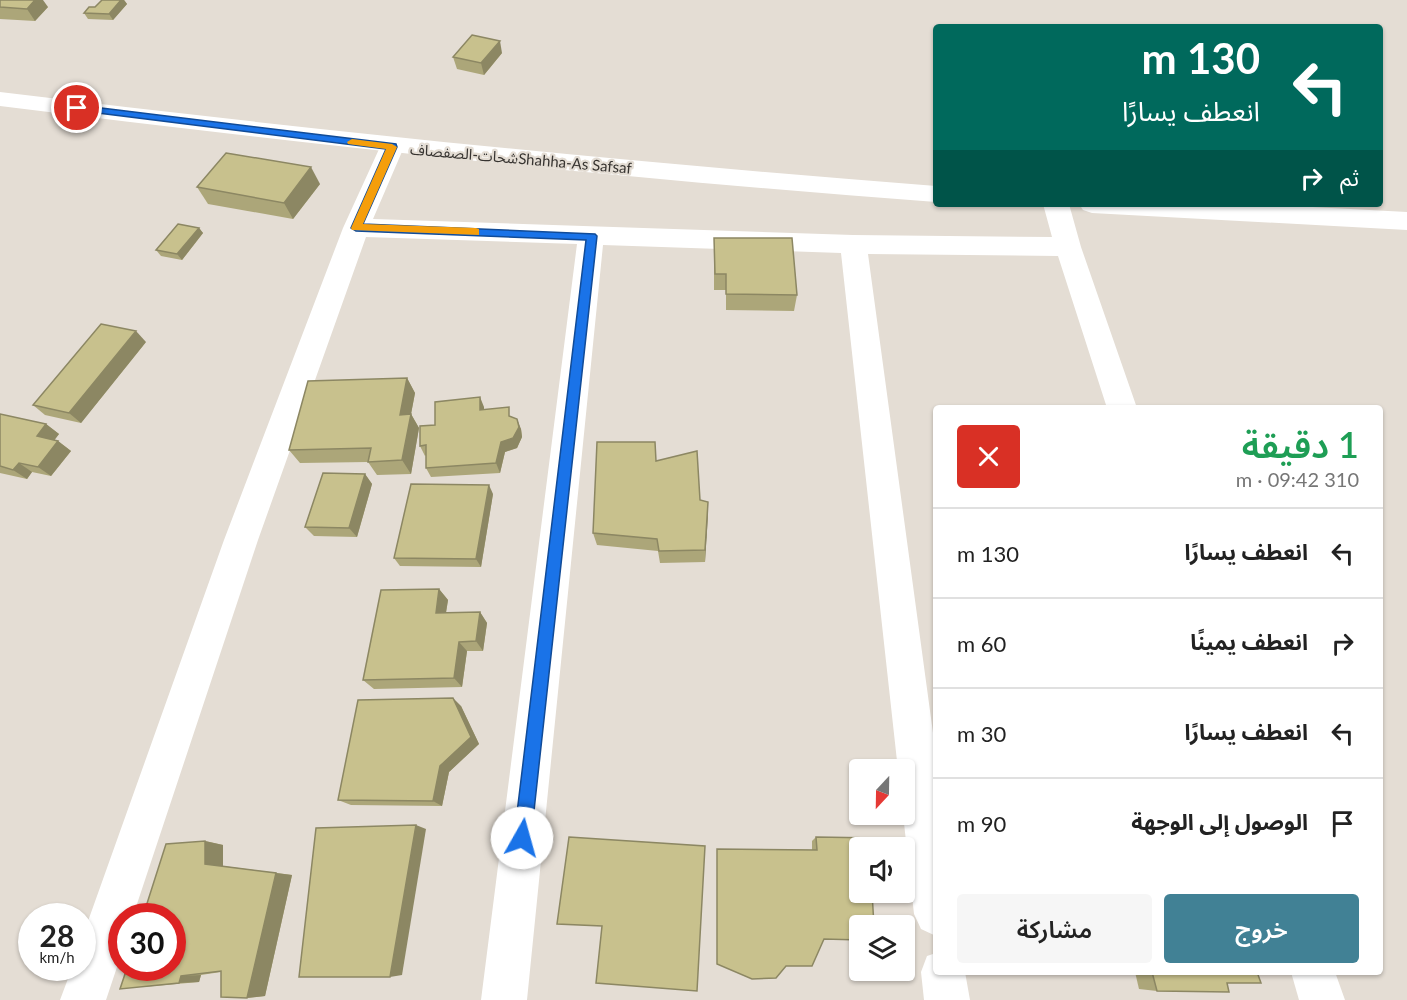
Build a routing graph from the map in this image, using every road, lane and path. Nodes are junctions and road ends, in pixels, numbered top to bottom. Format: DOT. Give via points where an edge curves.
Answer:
graph roads {
  1 [pos="0,99"];
  2 [pos="392,147"];
  3 [pos="933,194"];
  4 [pos="1057,207"];
  5 [pos="1148,207"];
  6 [pos="1407,221"];
  7 [pos="356,228"];
  8 [pos="591,236"];
  9 [pos="853,244"];
  10 [pos="1068,248"];
  11 [pos="1121,405"];
  12 [pos="933,890"];
  13 [pos="943,975"];
  14 [pos="1314,975"];
  15 [pos="83,1000"];
  16 [pos="504,1000"];
  17 [pos="947,1000"];
  18 [pos="1323,1000"];
  1 -- 2 [label="street, شحات-الصفصافShahha-As Safsaf"];
  2 -- 3 [label="street, شحات-الصفصافShahha-As Safsaf"];
  2 -- 7 [label="street"];
  4 -- 10 [label="street"];
  5 -- 6 [label="street"];
  7 -- 8 [label="street"];
  7 -- 15 [label="street" via="241,540"];
  8 -- 9 [label="street"];
  8 -- 16 [label="street"];
  9 -- 10 [label="street"];
  9 -- 12 [label="street"];
  10 -- 11 [label="street"];
  13 -- 17 [label="street"];
  14 -- 18 [label="street"];
}
